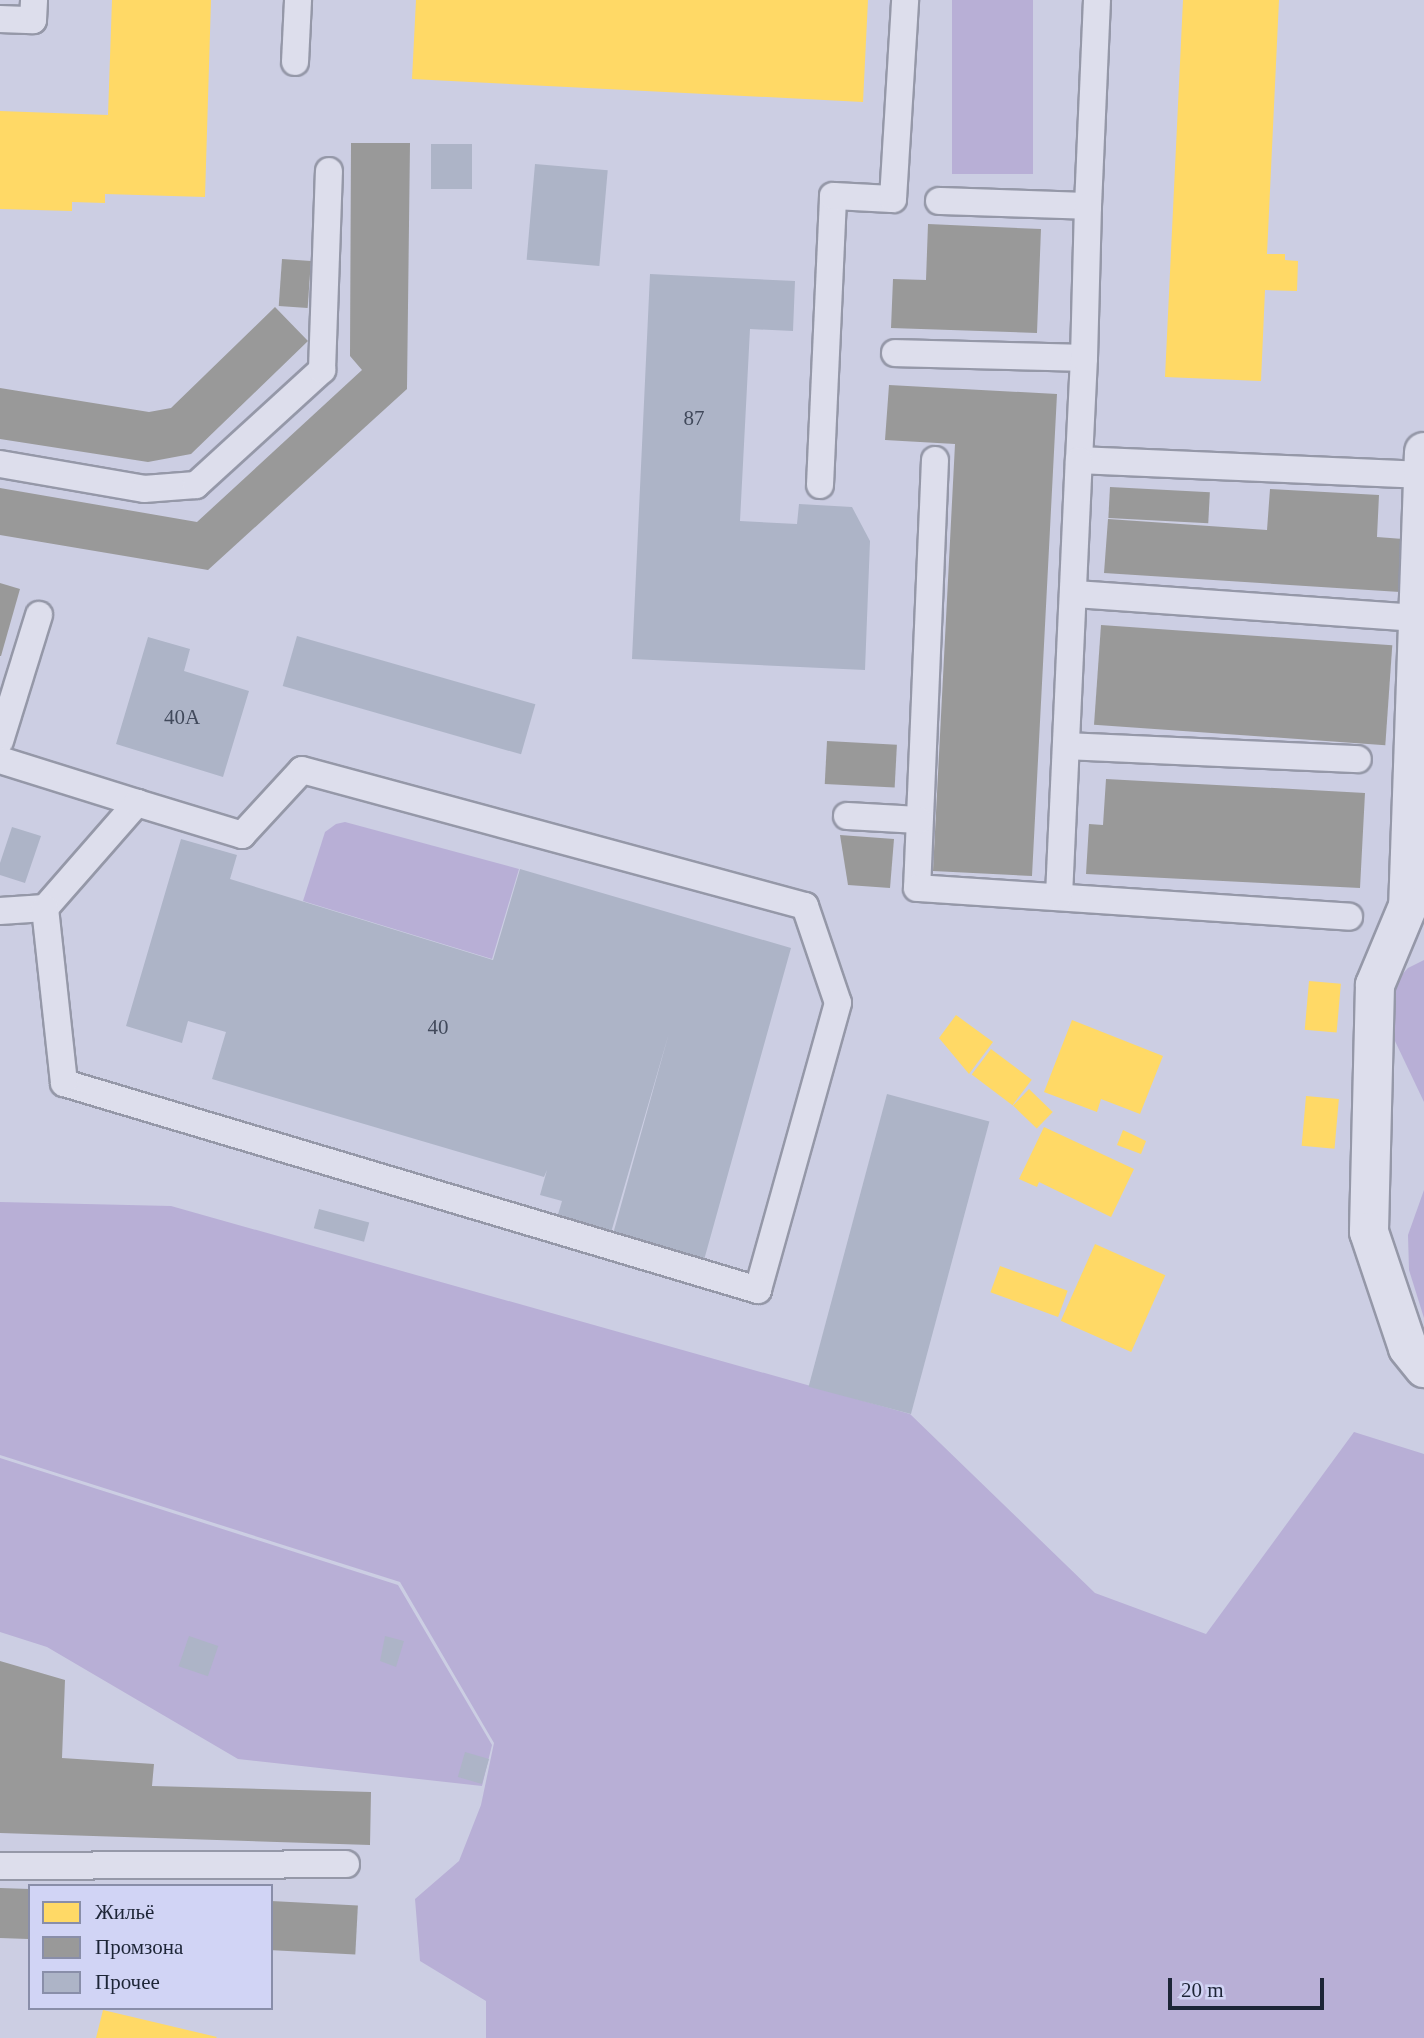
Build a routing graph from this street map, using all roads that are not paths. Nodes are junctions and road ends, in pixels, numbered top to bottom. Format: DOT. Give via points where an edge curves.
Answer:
graph roads {
  1 [pos="34,0"];
  2 [pos="298,0"];
  3 [pos="905,0"];
  4 [pos="1097,0"];
  5 [pos="0,19"];
  6 [pos="295,62"];
  7 [pos="329,171"];
  8 [pos="939,201"];
  9 [pos="1088,206"];
  10 [pos="895,353"];
  11 [pos="1084,358"];
  12 [pos="1424,452"];
  13 [pos="935,460"];
  14 [pos="1079,460"];
  15 [pos="0,464"];
  16 [pos="820,485"];
  17 [pos="1423,494"];
  18 [pos="1074,594"];
  19 [pos="39,615"];
  20 [pos="1418,618"];
  21 [pos="0,741"];
  22 [pos="1067,746"];
  23 [pos="1357,759"];
  24 [pos="0,760"];
  25 [pos="137,803"];
  26 [pos="846,816"];
  27 [pos="919,820"];
  28 [pos="1059,895"];
  29 [pos="45,908"];
  30 [pos="1416,909"];
  31 [pos="0,911"];
  32 [pos="1349,917"];
  33 [pos="1424,1368"];
  34 [pos="346,1864"];
  35 [pos="0,1866"];
  1 -- 5 [label="lane" via="33,20"];
  2 -- 6 [label="lane"];
  3 -- 16 [label="lane" via="893,200 833,196"];
  4 -- 9 [label="lane"];
  7 -- 15 [label="lane" via="322,370 196,485 144,489"];
  8 -- 9 [label="lane"];
  9 -- 11 [label="lane"];
  10 -- 11 [label="lane"];
  11 -- 14 [label="lane"];
  12 -- 17 [label="street"];
  13 -- 27 [label="lane"];
  14 -- 17 [label="lane"];
  14 -- 18 [label="lane"];
  17 -- 20 [label="street"];
  18 -- 20 [label="lane"];
  18 -- 22 [label="lane"];
  19 -- 21 [label="lane"];
  20 -- 30 [label="street"];
  22 -- 23 [label="lane"];
  22 -- 28 [label="lane"];
  24 -- 25 [label="lane"];
  25 -- 29 [label="lane"];
  25 -- 29 [label="lane" via="242,835 302,770 805,906 838,1003 758,1290 64,1083"];
  26 -- 27 [label="lane"];
  27 -- 28 [label="lane" via="917,888"];
  28 -- 32 [label="lane"];
  29 -- 31 [label="lane"];
  30 -- 33 [label="street" via="1375,985 1369,1233 1408,1348"];
  34 -- 35 [label="lane"];
}
